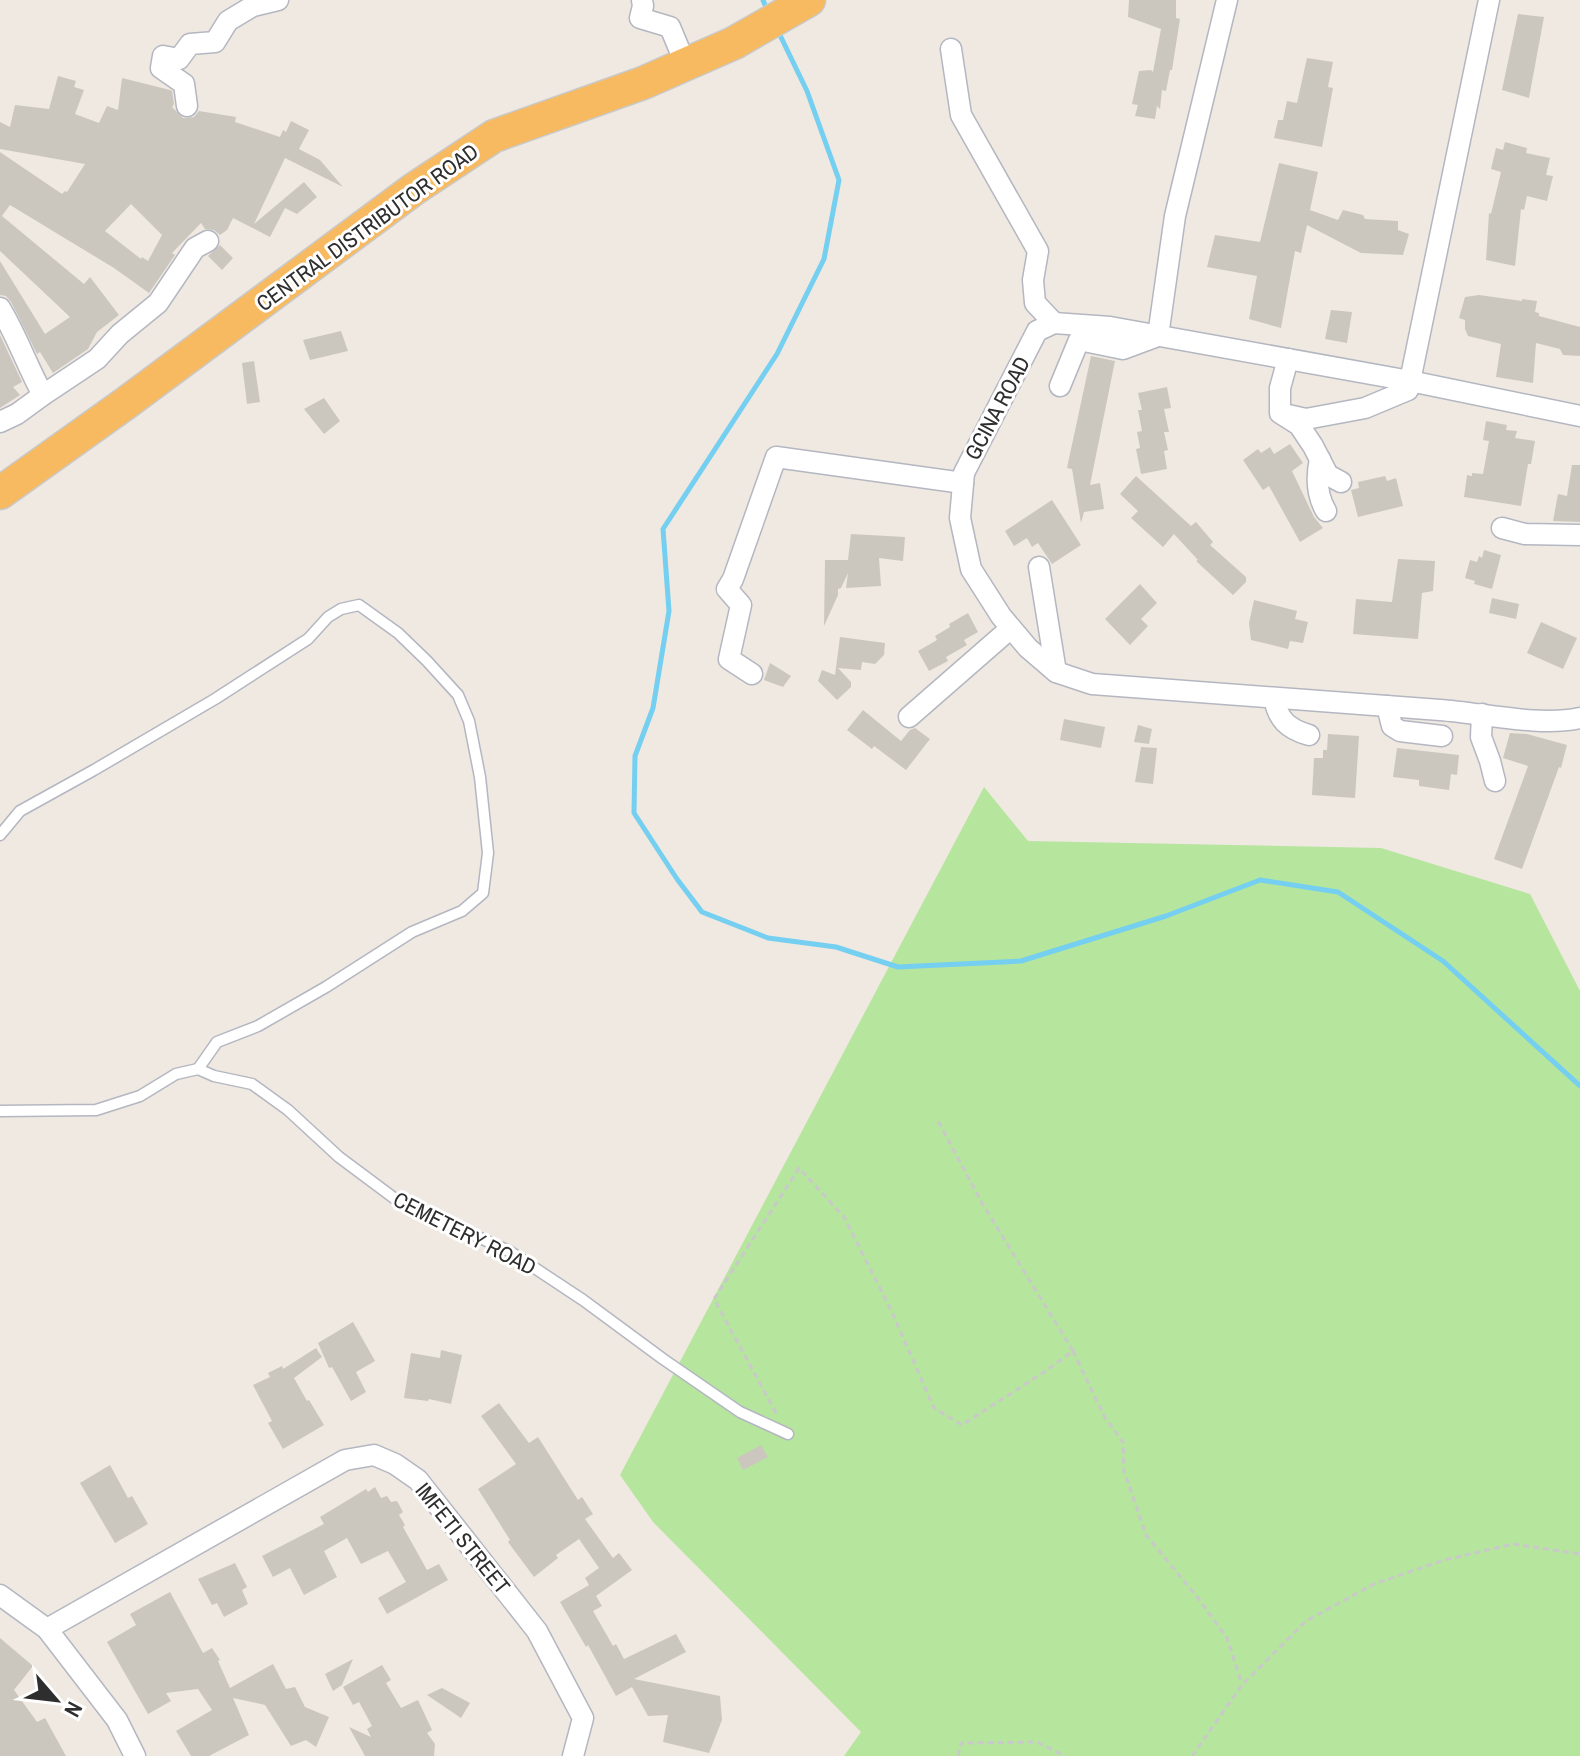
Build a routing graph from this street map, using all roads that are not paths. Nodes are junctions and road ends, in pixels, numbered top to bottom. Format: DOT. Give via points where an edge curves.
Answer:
graph roads {
  1 [pos="278,0"];
  2 [pos="642,0"];
  3 [pos="1227,0"];
  4 [pos="1489,0"];
  5 [pos="796,1"];
  6 [pos="728,38"];
  7 [pos="951,49"];
  8 [pos="680,51"];
  9 [pos="187,106"];
  10 [pos="208,241"];
  11 [pos="0,308"];
  12 [pos="1054,323"];
  13 [pos="1158,336"];
  14 [pos="1288,359"];
  15 [pos="1060,386"];
  16 [pos="1409,386"];
  17 [pos="43,395"];
  18 [pos="1280,413"];
  19 [pos="1580,416"];
  20 [pos="0,422"];
  21 [pos="1320,459"];
  22 [pos="0,479"];
  23 [pos="1341,482"];
  24 [pos="963,483"];
  25 [pos="0,493"];
  26 [pos="1326,511"];
  27 [pos="1502,528"];
  28 [pos="1580,535"];
  29 [pos="1039,567"];
  30 [pos="1011,628"];
  31 [pos="1056,672"];
  32 [pos="752,674"];
  33 [pos="1274,698"];
  34 [pos="1387,706"];
  35 [pos="1482,714"];
  36 [pos="909,717"];
  37 [pos="1580,718"];
  38 [pos="1309,735"];
  39 [pos="1442,736"];
  40 [pos="1495,781"];
  41 [pos="0,835"];
  42 [pos="198,1069"];
  43 [pos="0,1111"];
  44 [pos="788,1434"];
  45 [pos="0,1595"];
  46 [pos="47,1629"];
  47 [pos="135,1756"];
  48 [pos="573,1756"];
  1 -- 9 [label="street" via="253,6 228,21 215,42 190,44 179,59 163,56 157,72 184,84"];
  2 -- 8 [label="street" via="640,18 670,27"];
  3 -- 13 [label="street" via="1175,216"];
  4 -- 16 [label="street"];
  5 -- 6 [label="highway, CENTRAL DISTRIBUTOR ROAD"];
  6 -- 8 [label="highway, CENTRAL DISTRIBUTOR ROAD"];
  6 -- 25 [label="highway, CENTRAL DISTRIBUTOR ROAD" via="643,83 494,136"];
  7 -- 12 [label="street" via="961,115 1038,251 1035,303"];
  8 -- 22 [label="highway, CENTRAL DISTRIBUTOR ROAD" via="485,125 419,168"];
  10 -- 17 [label="street" via="195,248 158,303 97,359"];
  11 -- 17 [label="street"];
  12 -- 13 [label="street"];
  12 -- 24 [label="street, GCINA ROAD" via="1037,331"];
  13 -- 14 [label="street"];
  13 -- 15 [label="street" via="1123,349 1079,340"];
  14 -- 16 [label="street"];
  14 -- 18 [label="street"];
  16 -- 18 [label="street" via="1365,408 1306,419"];
  16 -- 19 [label="street"];
  17 -- 20 [label="street"];
  18 -- 21 [label="street" via="1299,425"];
  21 -- 23 [label="street" via="1328,475"];
  21 -- 26 [label="street" via="1318,490"];
  24 -- 30 [label="street, GCINA ROAD" via="960,518 971,569"];
  24 -- 32 [label="street" via="776,457 727,589 741,605 729,659"];
  27 -- 28 [label="street"];
  29 -- 31 [label="street"];
  30 -- 31 [label="street, GCINA ROAD"];
  30 -- 36 [label="street"];
  31 -- 33 [label="street, GCINA ROAD" via="1092,684"];
  33 -- 34 [label="street, GCINA ROAD"];
  33 -- 38 [label="street" via="1287,724"];
  34 -- 35 [label="street, GCINA ROAD"];
  34 -- 39 [label="street" via="1392,726 1400,731"];
  35 -- 37 [label="street, GCINA ROAD"];
  35 -- 40 [label="street" via="1481,737"];
  41 -- 42 [label="lane" via="20,811 215,699 308,639 341,609 359,605 398,633 458,695 480,777 488,853 483,893 462,911 412,932 258,1026 217,1042"];
  42 -- 43 [label="lane" via="96,1110"];
  42 -- 44 [label="lane, CEMETERY ROAD" via="252,1084 398,1201 509,1251 740,1412"];
  45 -- 46 [label="street"];
  46 -- 47 [label="street" via="117,1720"];
  46 -- 48 [label="street, IMFETI STREET" via="345,1460 374,1455 418,1480 537,1631 583,1718"];
}
